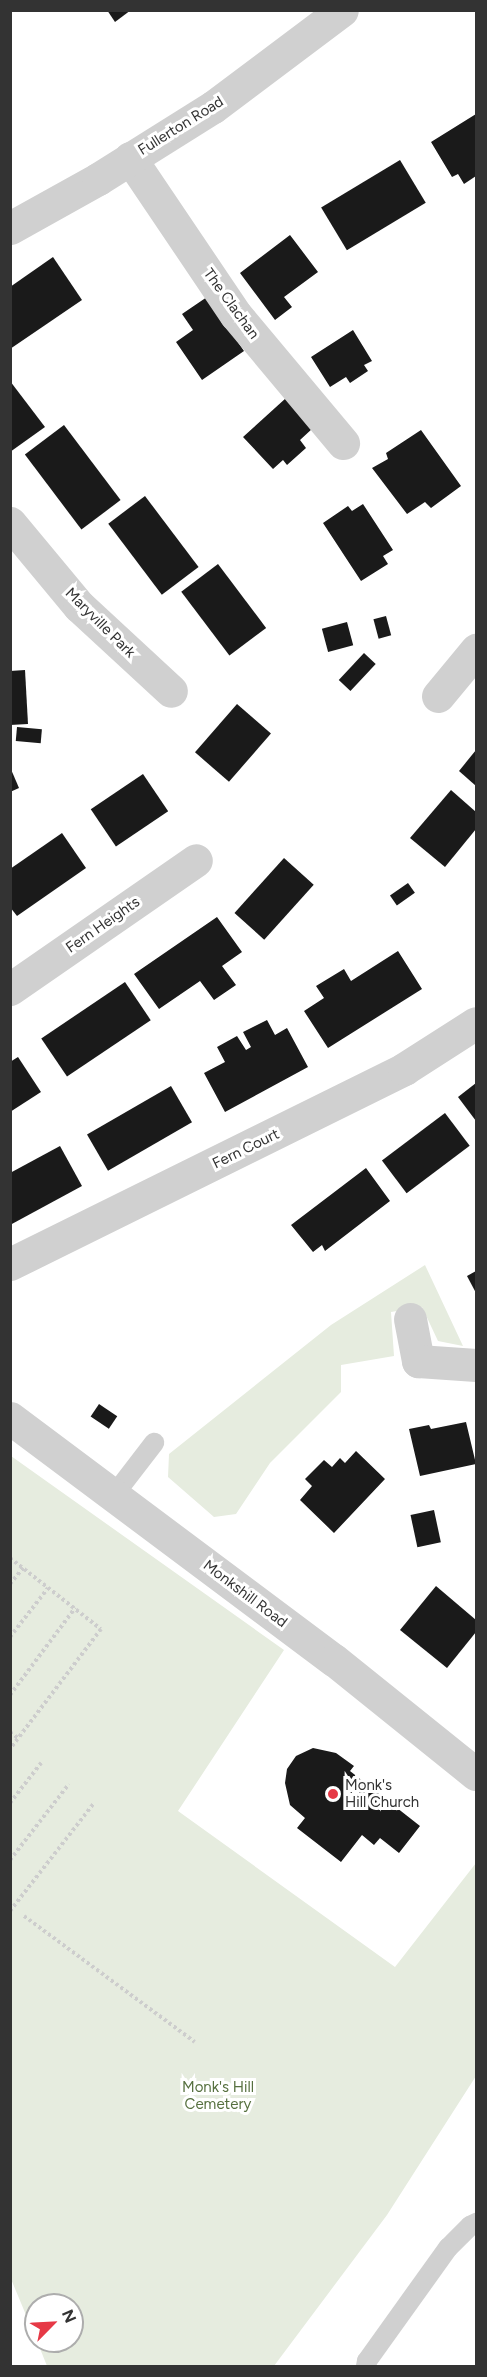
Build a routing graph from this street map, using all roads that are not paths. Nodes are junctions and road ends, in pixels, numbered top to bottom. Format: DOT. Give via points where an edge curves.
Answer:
graph roads {
  1 [pos="342,10"];
  2 [pos="130,158"];
  3 [pos="10,228"];
  4 [pos="343,443"];
  5 [pos="10,523"];
  6 [pos="476,652"];
  7 [pos="171,691"];
  8 [pos="438,696"];
  9 [pos="196,860"];
  10 [pos="10,989"];
  11 [pos="477,1023"];
  12 [pos="10,1264"];
  13 [pos="410,1319"];
  14 [pos="477,1365"];
  15 [pos="10,1418"];
  16 [pos="154,1443"];
  17 [pos="114,1495"];
  18 [pos="477,1774"];
  19 [pos="477,2223"];
  20 [pos="366,2367"];
  1 -- 2 [label="street, Fullerton Road" via="213,107"];
  2 -- 3 [label="street, Fullerton Road"];
  2 -- 4 [label="street, The Clachan" via="236,315"];
  5 -- 7 [label="street, Maryville Park" via="79,606"];
  6 -- 8 [label="street"];
  9 -- 10 [label="street, Fern Heights"];
  11 -- 12 [label="street, Fern Court" via="394,1074"];
  13 -- 14 [label="street" via="418,1361"];
  15 -- 17 [label="street, Monkshill Road"];
  16 -- 17 [label="lane"];
  17 -- 18 [label="street, Monkshill Road" via="334,1660"];
  19 -- 20 [label="lane" via="448,2248"];
}
